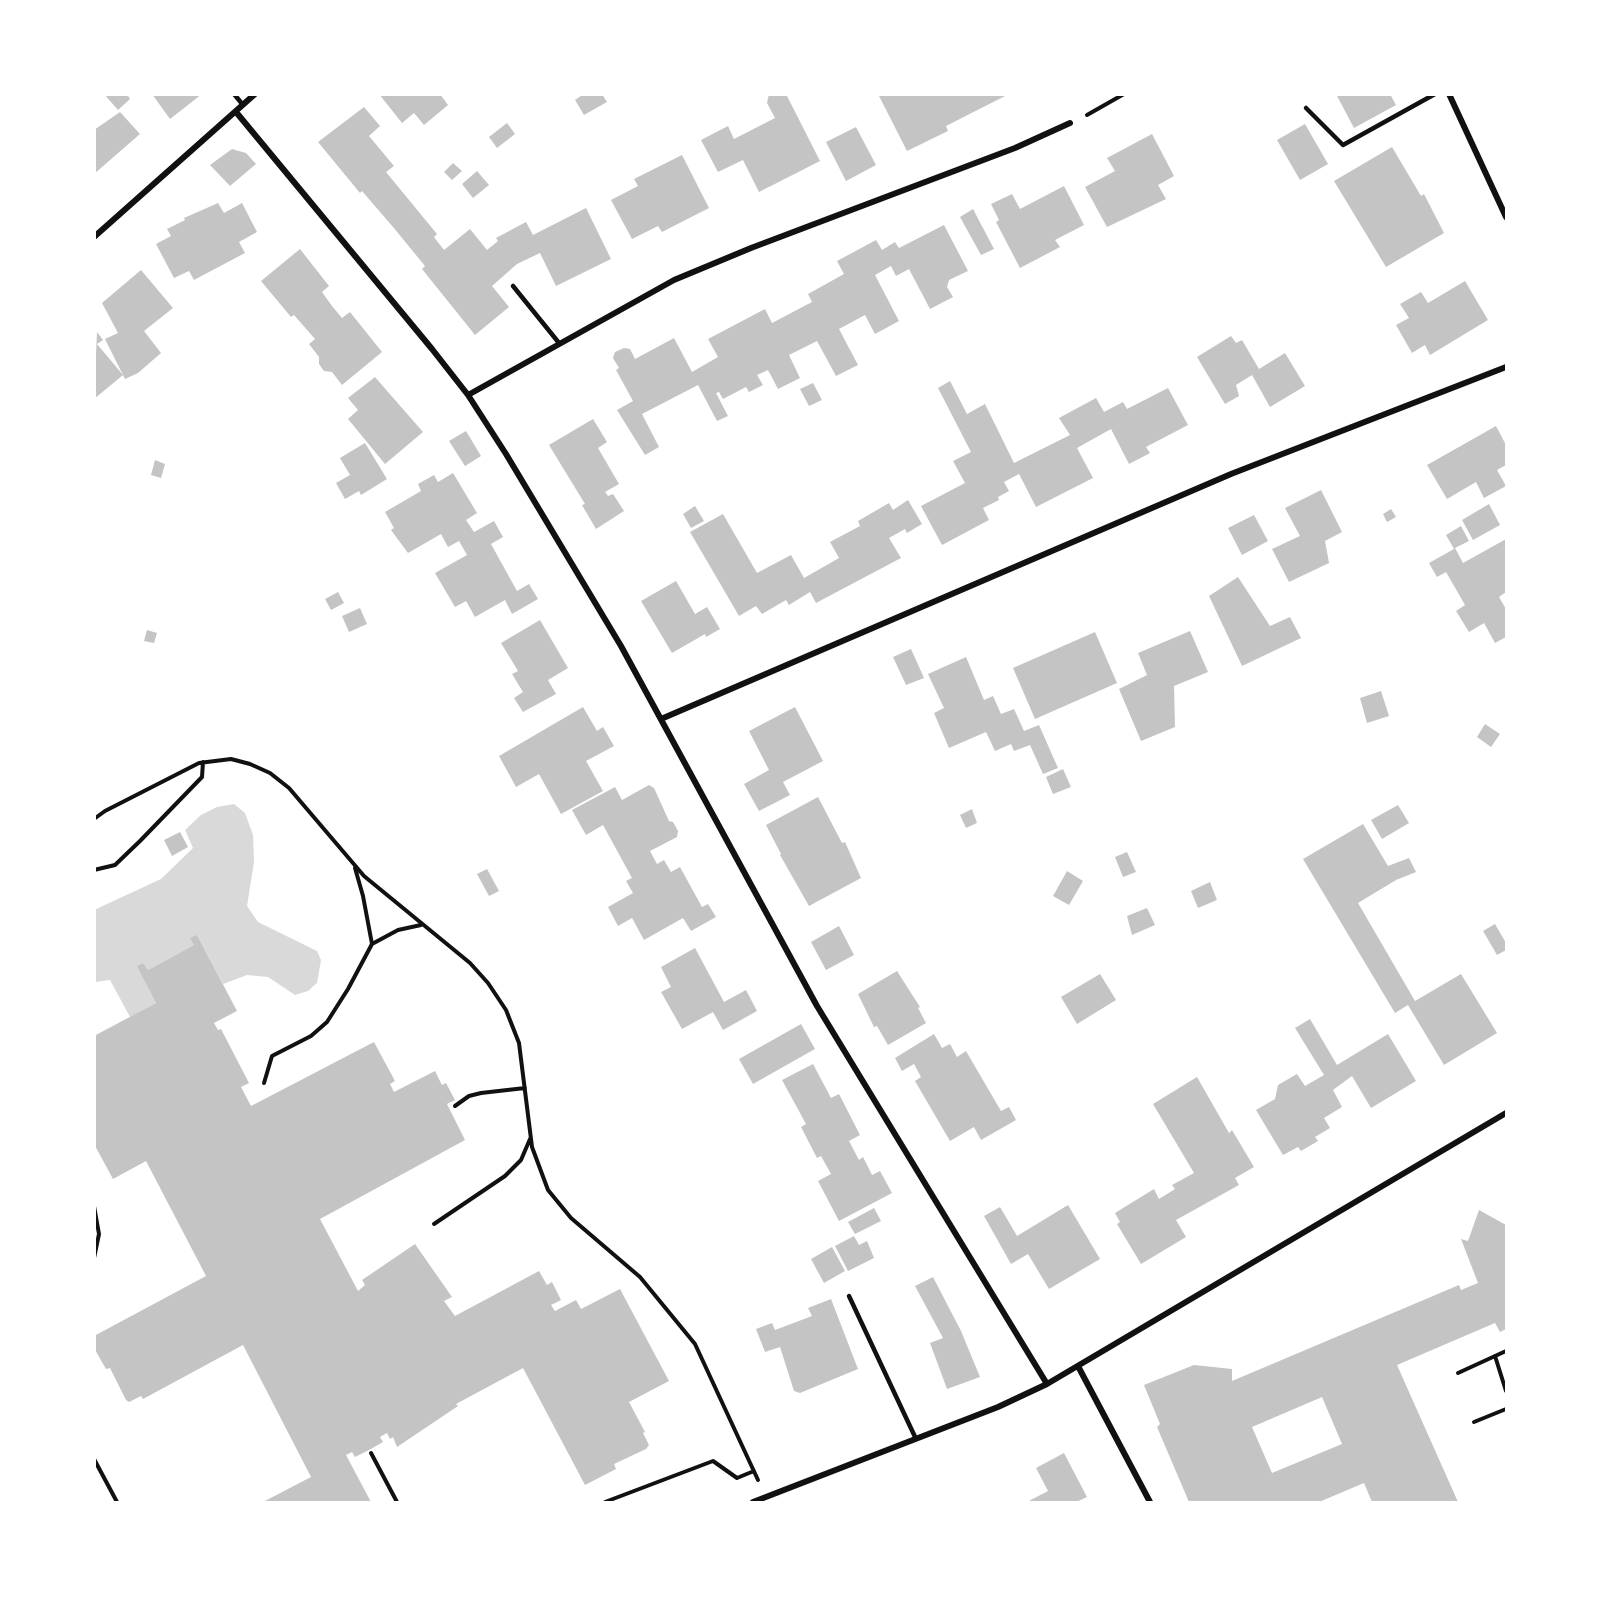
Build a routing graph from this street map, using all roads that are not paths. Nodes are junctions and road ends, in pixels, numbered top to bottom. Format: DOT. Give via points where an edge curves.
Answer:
graph roads {
  1 [pos="234,94"];
  2 [pos="255,94"];
  3 [pos="1435,94"];
  4 [pos="1449,94"];
  5 [pos="243,105"];
  6 [pos="1306,108"];
  7 [pos="236,112"];
  8 [pos="1070,123"];
  9 [pos="1506,217"];
  10 [pos="94,237"];
  11 [pos="513,286"];
  12 [pos="559,343"];
  13 [pos="1506,366"];
  14 [pos="468,395"];
  15 [pos="661,719"];
  16 [pos="1506,1113"];
  17 [pos="849,1296"];
  18 [pos="1079,1368"];
  19 [pos="1047,1384"];
  20 [pos="916,1439"];
  21 [pos="753,1503"];
  22 [pos="1150,1503"];
  1 -- 5 [label="lane"];
  2 -- 5 [label="street"];
  3 -- 6 [label="lane" via="1343,145"];
  4 -- 9 [label="street"];
  5 -- 7 [label="street"];
  7 -- 10 [label="street"];
  7 -- 14 [label="street"];
  8 -- 12 [label="street" via="1015,148 712,263"];
  11 -- 12 [label="lane"];
  12 -- 14 [label="street"];
  13 -- 15 [label="street" via="1221,478"];
  14 -- 15 [label="street"];
  15 -- 19 [label="street" via="817,1006"];
  16 -- 18 [label="street"];
  17 -- 20 [label="lane"];
  18 -- 19 [label="street"];
  18 -- 22 [label="street"];
  19 -- 20 [label="street"];
  20 -- 21 [label="street"];
}
